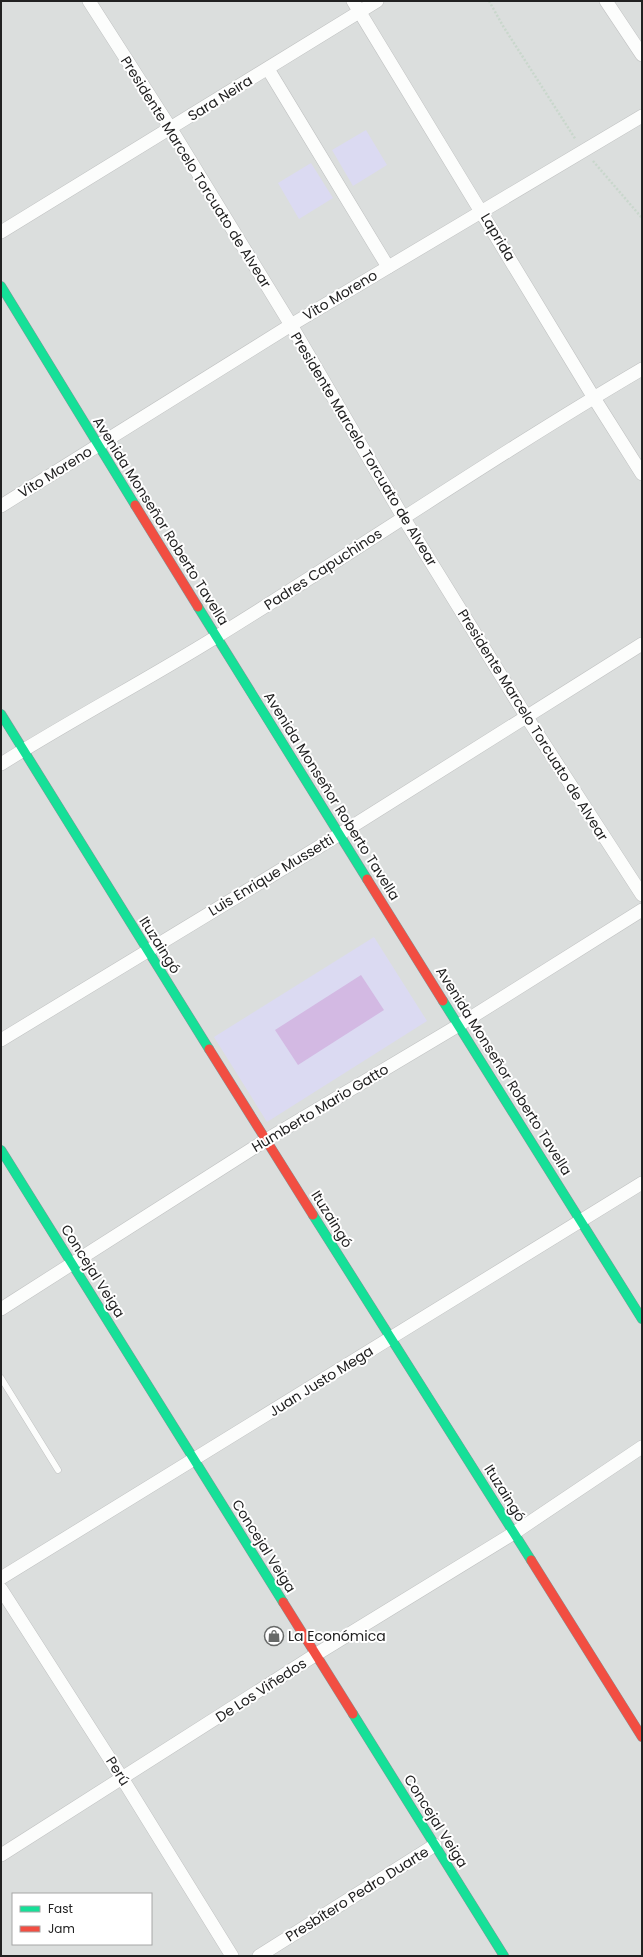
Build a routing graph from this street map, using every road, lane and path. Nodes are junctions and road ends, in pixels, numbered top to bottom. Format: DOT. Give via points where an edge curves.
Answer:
graph roads {
  1 [pos="89,1"];
  2 [pos="377,1"];
  3 [pos="489,1"];
  4 [pos="606,1"];
  5 [pos="356,6"];
  6 [pos="642,55"];
  7 [pos="268,69"];
  8 [pos="642,116"];
  9 [pos="171,129"];
  10 [pos="583,150"];
  11 [pos="482,211"];
  12 [pos="642,218"];
  13 [pos="1,232"];
  14 [pos="388,267"];
  15 [pos="1,286"];
  16 [pos="291,325"];
  17 [pos="642,369"];
  18 [pos="594,398"];
  19 [pos="98,445"];
  20 [pos="642,474"];
  21 [pos="1,506"];
  22 [pos="403,517"];
  23 [pos="216,637"];
  24 [pos="642,644"];
  25 [pos="1,714"];
  26 [pos="526,716"];
  27 [pos="23,750"];
  28 [pos="1,764"];
  29 [pos="340,834"];
  30 [pos="642,894"];
  31 [pos="642,910"];
  32 [pos="147,951"];
  33 [pos="459,1025"];
  34 [pos="1,1040"];
  35 [pos="266,1140"];
  36 [pos="1,1150"];
  37 [pos="642,1183"];
  38 [pos="581,1222"];
  39 [pos="72,1263"];
  40 [pos="1,1309"];
  41 [pos="642,1320"];
  42 [pos="391,1338"];
  43 [pos="1,1378"];
  44 [pos="642,1447"];
  45 [pos="194,1459"];
  46 [pos="58,1470"];
  47 [pos="514,1533"];
  48 [pos="1,1578"];
  49 [pos="1,1589"];
  50 [pos="315,1655"];
  51 [pos="642,1737"];
  52 [pos="122,1778"];
  53 [pos="435,1845"];
  54 [pos="1,1855"];
  55 [pos="232,1956"];
  56 [pos="259,1956"];
  57 [pos="504,1956"];
  1 -- 9 [label="street, Presidente Marcelo Torcuato de Alvear"];
  2 -- 5 [label="street, Sara Neira"];
  3 -- 10 [label="path"];
  4 -- 6 [label="street"];
  5 -- 7 [label="street, Sara Neira"];
  5 -- 11 [label="street, Laprida"];
  7 -- 9 [label="street, Sara Neira"];
  7 -- 14 [label="street"];
  8 -- 10 [label="street, Vito Moreno"];
  9 -- 13 [label="street, Sara Neira"];
  9 -- 16 [label="street, Presidente Marcelo Torcuato de Alvear"];
  10 -- 11 [label="street, Vito Moreno"];
  10 -- 12 [label="path"];
  11 -- 14 [label="street, Vito Moreno"];
  11 -- 18 [label="street, Laprida"];
  14 -- 16 [label="street, Vito Moreno"];
  15 -- 19 [label="street, Avenida Monseñor Roberto Tavella"];
  16 -- 19 [label="street, Vito Moreno"];
  16 -- 22 [label="street, Presidente Marcelo Torcuato de Alvear"];
  17 -- 18 [label="street, Padres Capuchinos"];
  18 -- 20 [label="street, Laprida"];
  18 -- 22 [label="street, Padres Capuchinos"];
  19 -- 21 [label="street, Vito Moreno"];
  19 -- 23 [label="street, Avenida Monseñor Roberto Tavella"];
  22 -- 23 [label="street, Padres Capuchinos"];
  22 -- 26 [label="street, Presidente Marcelo Torcuato de Alvear"];
  23 -- 27 [label="street, Padres Capuchinos"];
  23 -- 29 [label="street, Avenida Monseñor Roberto Tavella"];
  24 -- 26 [label="street, Luis Enrique Mussetti"];
  25 -- 27 [label="street, Ituzaingó"];
  26 -- 29 [label="street, Luis Enrique Mussetti"];
  26 -- 30 [label="street, Presidente Marcelo Torcuato de Alvear"];
  27 -- 28 [label="street, Padres Capuchinos"];
  27 -- 32 [label="street, Ituzaingó"];
  29 -- 32 [label="street, Luis Enrique Mussetti"];
  29 -- 33 [label="street, Avenida Monseñor Roberto Tavella"];
  31 -- 33 [label="street, Humberto Mario Gatto"];
  32 -- 34 [label="street, Luis Enrique Mussetti"];
  32 -- 35 [label="street, Ituzaingó"];
  33 -- 35 [label="street, Humberto Mario Gatto"];
  33 -- 38 [label="street, Avenida Monseñor Roberto Tavella"];
  35 -- 39 [label="street, Humberto Mario Gatto"];
  35 -- 42 [label="street, Ituzaingó"];
  36 -- 39 [label="street, Concejal Veiga"];
  37 -- 38 [label="street, Juan Justo Mega"];
  38 -- 41 [label="street, Avenida Monseñor Roberto Tavella"];
  38 -- 42 [label="street, Juan Justo Mega"];
  39 -- 40 [label="street, Humberto Mario Gatto"];
  39 -- 45 [label="street, Concejal Veiga"];
  42 -- 45 [label="street, Juan Justo Mega"];
  42 -- 47 [label="street, Ituzaingó"];
  43 -- 46 [label="lane"];
  44 -- 47 [label="street, De Los Viñedos"];
  45 -- 48 [label="street, Juan Justo Mega"];
  45 -- 50 [label="street, Concejal Veiga"];
  47 -- 50 [label="street, De Los Viñedos"];
  47 -- 51 [label="street, Ituzaingó"];
  49 -- 52 [label="street, Perú"];
  50 -- 52 [label="street, De Los Viñedos"];
  50 -- 53 [label="street, Concejal Veiga"];
  52 -- 54 [label="street, De Los Viñedos"];
  52 -- 55 [label="street, Perú"];
  53 -- 56 [label="street, Presbítero Pedro Duarte"];
  53 -- 57 [label="street, Concejal Veiga"];
}
